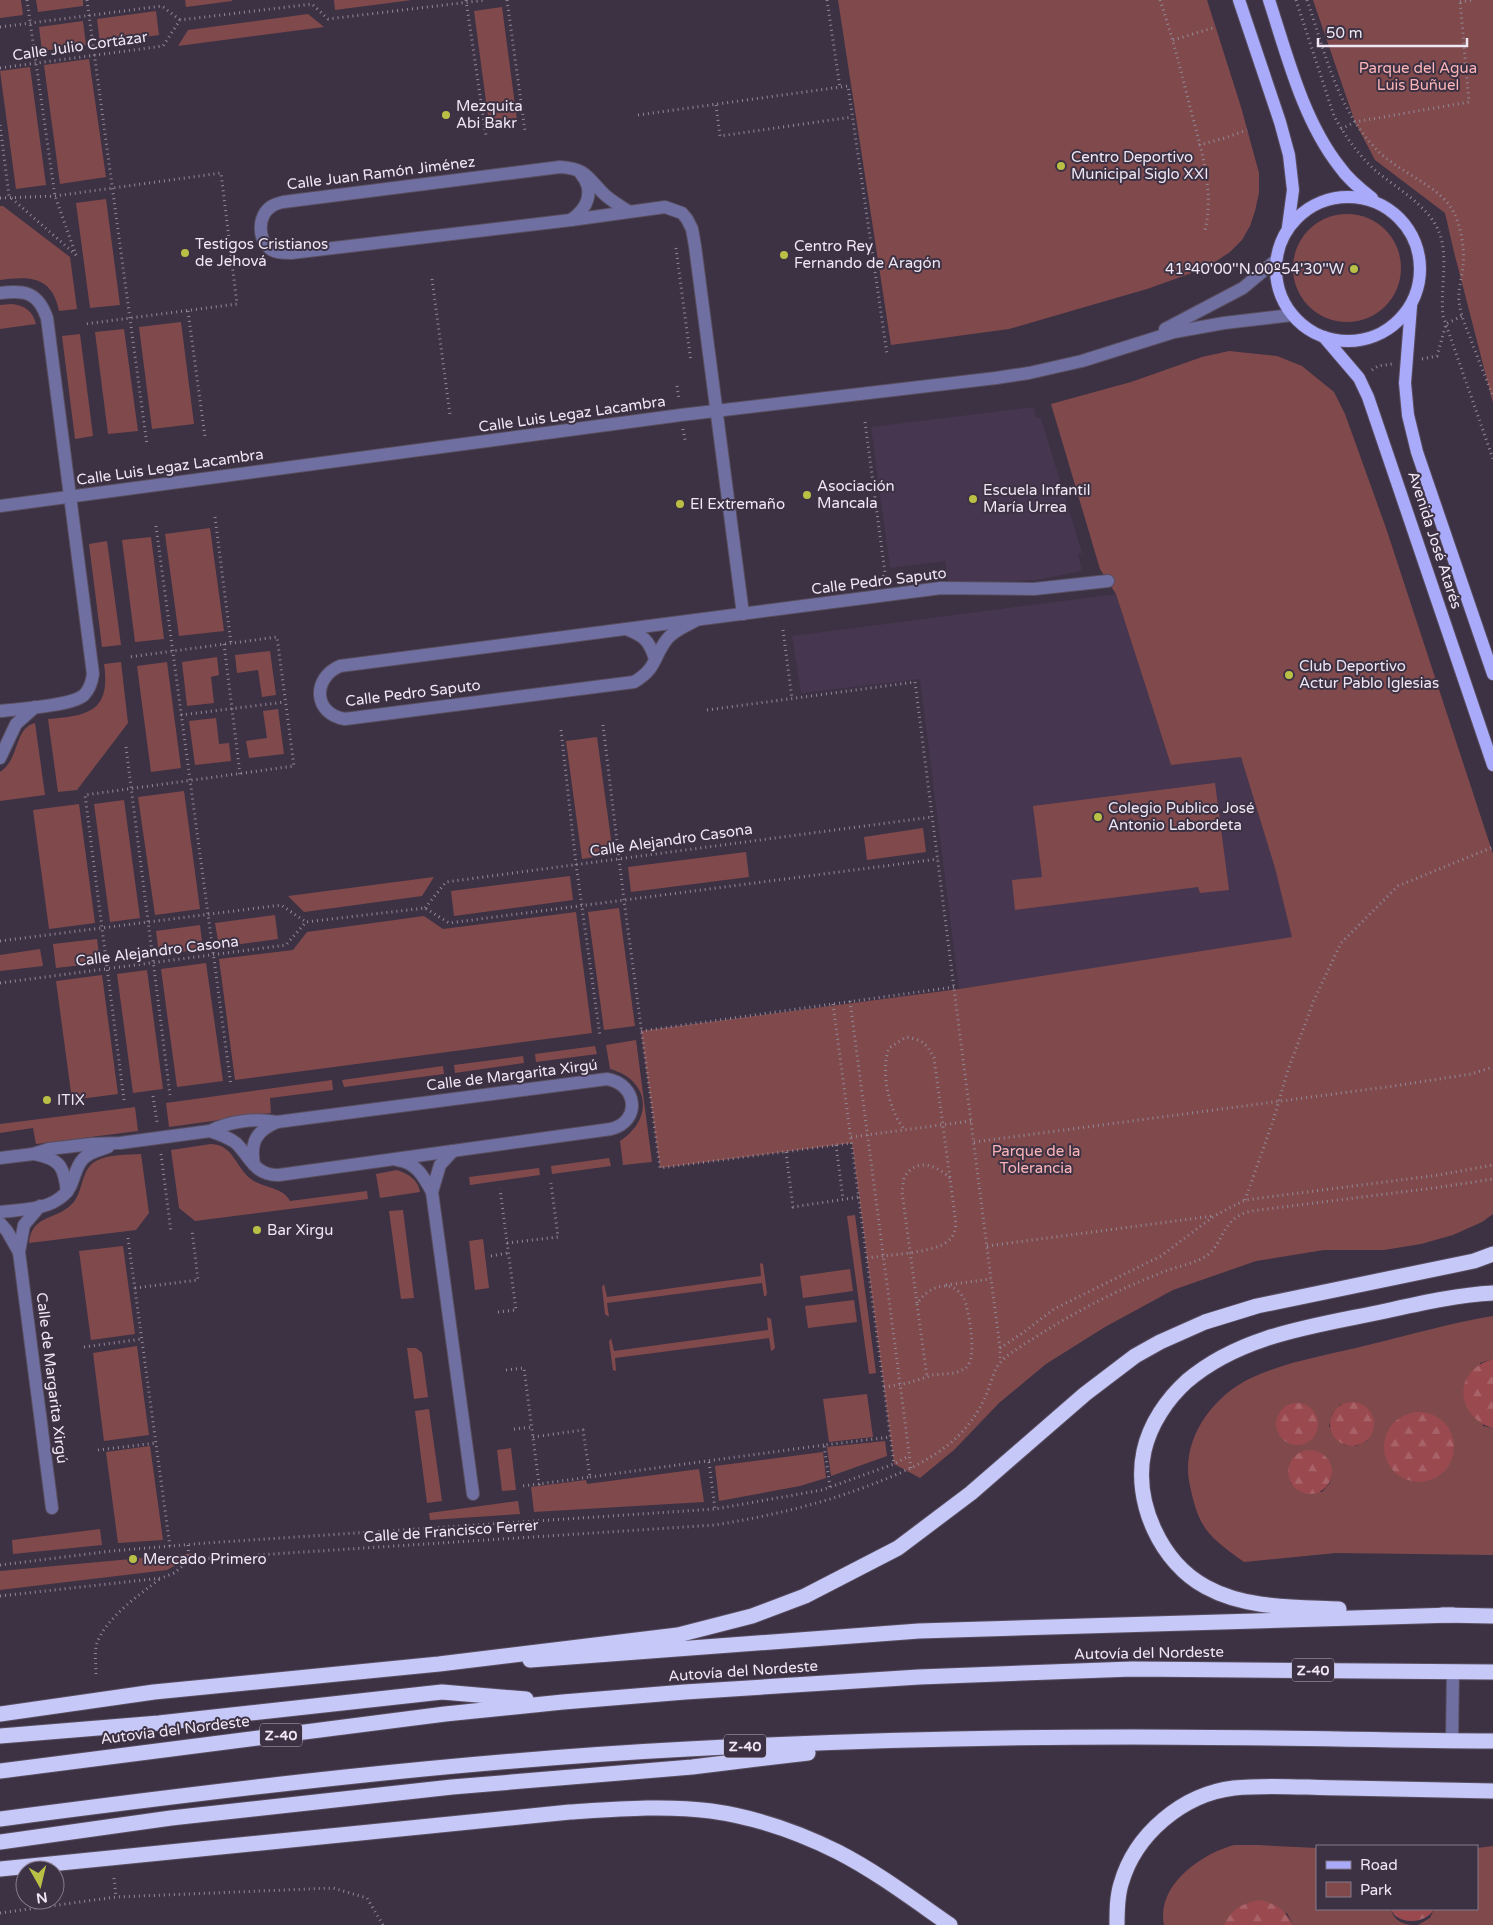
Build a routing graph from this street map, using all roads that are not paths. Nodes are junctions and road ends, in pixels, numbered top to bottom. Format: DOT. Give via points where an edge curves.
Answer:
graph roads {
  1 [pos="1240,0"];
  2 [pos="1269,0"];
  3 [pos="578,170"];
  4 [pos="1375,201"];
  5 [pos="628,211"];
  6 [pos="571,220"];
  7 [pos="1288,227"];
  8 [pos="1275,261"];
  9 [pos="0,293"];
  10 [pos="1411,306"];
  11 [pos="1292,315"];
  12 [pos="1324,337"];
  13 [pos="1145,340"];
  14 [pos="717,411"];
  15 [pos="71,497"];
  16 [pos="0,506"];
  17 [pos="1108,581"];
  18 [pos="744,614"];
  19 [pos="695,621"];
  20 [pos="624,628"];
  21 [pos="655,658"];
  22 [pos="1493,674"];
  23 [pos="37,706"];
  24 [pos="0,711"];
  25 [pos="0,758"];
  26 [pos="1493,765"];
  27 [pos="277,1122"];
  28 [pos="210,1131"];
  29 [pos="120,1143"];
  30 [pos="453,1151"];
  31 [pos="33,1154"];
  32 [pos="0,1158"];
  33 [pos="392,1159"];
  34 [pos="254,1165"];
  35 [pos="67,1192"];
  36 [pos="432,1192"];
  37 [pos="40,1206"];
  38 [pos="0,1212"];
  39 [pos="0,1223"];
  40 [pos="19,1252"];
  41 [pos="1493,1254"];
  42 [pos="1493,1293"];
  43 [pos="472,1494"];
  44 [pos="52,1508"];
  45 [pos="1453,1615"];
  46 [pos="1493,1616"];
  47 [pos="438,1664"];
  48 [pos="1453,1671"];
  49 [pos="1493,1672"];
  50 [pos="562,1702"];
  51 [pos="0,1714"];
  52 [pos="0,1736"];
  53 [pos="920,1740"];
  54 [pos="1452,1740"];
  55 [pos="1493,1741"];
  56 [pos="0,1771"];
  57 [pos="1493,1791"];
  58 [pos="0,1819"];
  59 [pos="0,1842"];
  60 [pos="0,1868"];
  61 [pos="950,1925"];
  62 [pos="1117,1925"];
  1 -- 7 [label="main road" via="1289,155 1293,190"];
  2 -- 4 [label="main road" via="1294,76 1322,141 1350,180"];
  3 -- 5 [label="street"];
  3 -- 6 [label="street" via="588,186 589,196 583,210"];
  3 -- 6 [label="street, Calle Juan Ramón Jiménez" via="560,167 283,202 266,211 261,228 267,246 282,253"];
  4 -- 7 [label="main road" via="1356,196 1318,202"];
  4 -- 10 [label="main road" via="1398,216 1417,245 1421,266"];
  5 -- 6 [label="street, Calle Juan Ramón Jiménez"];
  5 -- 14 [label="street, Calle Juan Ramón Jiménez" via="674,209 682,213 692,228"];
  7 -- 8 [label="main road"];
  8 -- 11 [label="main road" via="1276,281"];
  8 -- 13 [label="street, Calle Luis Legaz Lacambra" via="1237,291"];
  9 -- 15 [label="street" via="13,291 32,295 44,309"];
  10 -- 12 [label="main road" via="1382,333 1363,340 1343,341"];
  10 -- 22 [label="main road, Avenida José Atarés" via="1405,383 1408,414 1417,452"];
  11 -- 12 [label="main road" via="1306,328"];
  11 -- 13 [label="street, Calle Luis Legaz Lacambra" via="1197,327"];
  12 -- 26 [label="main road, Avenida José Atarés" via="1359,378 1368,397"];
  13 -- 14 [label="street, Calle Luis Legaz Lacambra" via="1082,361 1029,373"];
  14 -- 15 [label="street, Calle Luis Legaz Lacambra"];
  14 -- 18 [label="street"];
  15 -- 16 [label="street, Calle Luis Legaz Lacambra"];
  15 -- 23 [label="street" via="93,674 85,694 78,699"];
  17 -- 18 [label="street, Calle Pedro Saputo" via="1034,589 941,588"];
  18 -- 19 [label="street, Calle Pedro Saputo"];
  19 -- 20 [label="street, Calle Pedro Saputo"];
  19 -- 21 [label="street, Calle Pedro Saputo" via="670,636"];
  20 -- 21 [label="street" via="646,639"];
  20 -- 21 [label="street, Calle Pedro Saputo" via="340,666 322,681 321,698 328,712 345,718 634,682 650,671"];
  23 -- 24 [label="street"];
  23 -- 25 [label="street" via="16,724"];
  27 -- 28 [label="street, Calle de Margarita Xirgú" via="262,1119 222,1125"];
  27 -- 30 [label="street, Calle de Margarita Xirgú" via="607,1079 621,1083 630,1097 630,1115 620,1127"];
  27 -- 34 [label="street, Calle de Margarita Xirgú" via="257,1136 253,1146"];
  28 -- 29 [label="street, Calle de Margarita Xirgú"];
  28 -- 34 [label="street, Calle de Margarita Xirgú" via="230,1139"];
  29 -- 31 [label="street, Calle de Margarita Xirgú" via="58,1148"];
  29 -- 35 [label="street, Calle de Margarita Xirgú" via="92,1152 82,1159"];
  30 -- 33 [label="street, Calle de Margarita Xirgú"];
  30 -- 36 [label="street, Calle de Margarita Xirgú" via="440,1165"];
  31 -- 32 [label="street, Calle de Margarita Xirgú"];
  31 -- 35 [label="street, Calle de Margarita Xirgú" via="52,1158 58,1163 64,1173"];
  33 -- 34 [label="street, Calle de Margarita Xirgú" via="279,1175 267,1174"];
  33 -- 36 [label="street, Calle de Margarita Xirgú" via="407,1162 417,1169"];
  35 -- 37 [label="street, Calle de Margarita Xirgú" via="54,1202"];
  36 -- 43 [label="street, Calle de Margarita Xirgú"];
  37 -- 38 [label="street, Calle de Margarita Xirgú"];
  37 -- 40 [label="street, Calle de Margarita Xirgú" via="24,1226"];
  39 -- 40 [label="street, Calle de Margarita Xirgú"];
  40 -- 44 [label="street, Calle de Margarita Xirgú"];
  41 -- 47 [label="highway" via="1474,1261 1258,1306 1205,1322 1160,1342 1085,1394 970,1493 898,1548 805,1596 752,1616 678,1634"];
  42 -- 45 [label="highway" via="1426,1302 1282,1332 1246,1346 1187,1381 1165,1405 1151,1429 1144,1452 1144,1494 1159,1541 1187,1575 1206,1587 1235,1599 1275,1606"];
  45 -- 46 [label="highway"];
  45 -- 47 [label="highway" via="919,1631 558,1659"];
  47 -- 51 [label="highway" via="154,1692"];
  48 -- 49 [label="highway, Autovía del Nordeste / Z-40"];
  48 -- 50 [label="highway, Autovía del Nordeste / Z-40" via="1132,1669 919,1677"];
  48 -- 54 [label="street"];
  50 -- 52 [label="highway" via="442,1692 159,1723"];
  50 -- 56 [label="highway, Autovía del Nordeste / Z-40"];
  53 -- 54 [label="highway, Z-40" via="1132,1737"];
  53 -- 58 [label="highway, Z-40" via="563,1756 176,1796"];
  53 -- 59 [label="highway" via="692,1767 432,1789 171,1818"];
  54 -- 55 [label="highway, Z-40"];
  57 -- 62 [label="highway" via="1265,1787 1233,1788 1193,1800 1155,1828 1128,1865 1121,1883"];
  60 -- 61 [label="highway" via="560,1812 664,1808 747,1819 838,1852"];
}
